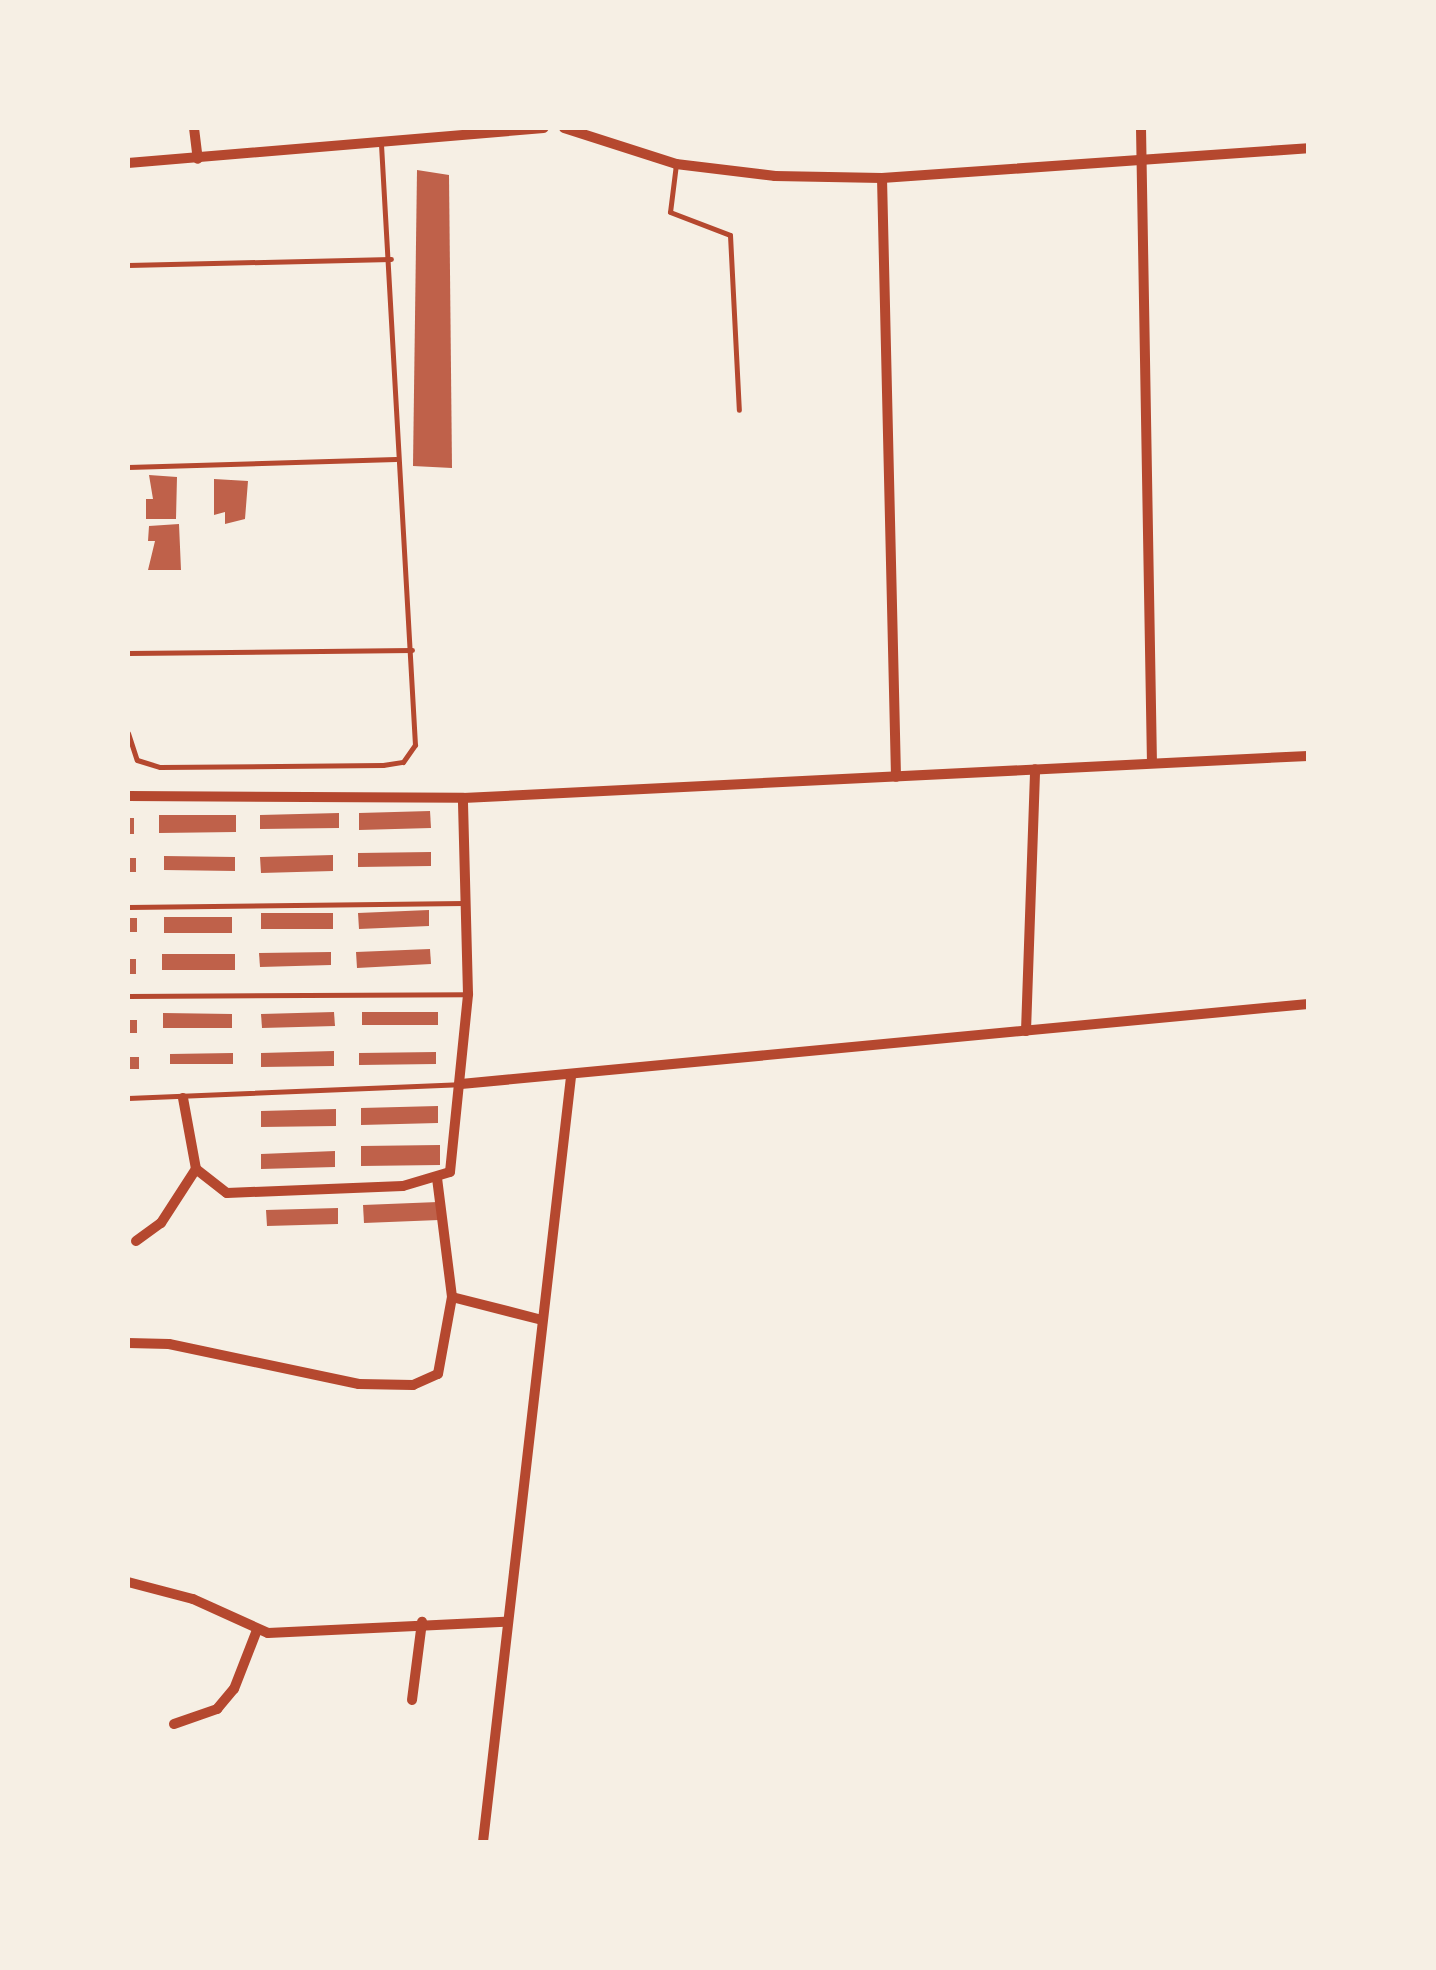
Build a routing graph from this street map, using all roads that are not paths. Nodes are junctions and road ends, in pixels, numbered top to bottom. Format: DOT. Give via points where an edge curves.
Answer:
graph roads {
  1 [pos="194,128"];
  2 [pos="401,128"];
  3 [pos="544,128"];
  4 [pos="564,128"];
  5 [pos="1141,128"];
  6 [pos="401,144"];
  7 [pos="381,145"];
  8 [pos="1308,148"];
  9 [pos="198,159"];
  10 [pos="1141,159"];
  11 [pos="128,163"];
  12 [pos="676,164"];
  13 [pos="882,178"];
  14 [pos="391,260"];
  15 [pos="128,265"];
  16 [pos="739,410"];
  17 [pos="396,459"];
  18 [pos="128,467"];
  19 [pos="412,650"];
  20 [pos="128,653"];
  21 [pos="128,733"];
  22 [pos="1308,756"];
  23 [pos="1152,762"];
  24 [pos="1035,770"];
  25 [pos="896,777"];
  26 [pos="128,796"];
  27 [pos="462,798"];
  28 [pos="466,904"];
  29 [pos="128,907"];
  30 [pos="468,994"];
  31 [pos="128,996"];
  32 [pos="1308,1004"];
  33 [pos="1026,1031"];
  34 [pos="571,1077"];
  35 [pos="462,1084"];
  36 [pos="128,1098"];
  37 [pos="183,1098"];
  38 [pos="196,1170"];
  39 [pos="438,1178"];
  40 [pos="136,1241"];
  41 [pos="452,1297"];
  42 [pos="542,1320"];
  43 [pos="128,1343"];
  44 [pos="128,1582"];
  45 [pos="422,1622"];
  46 [pos="506,1622"];
  47 [pos="257,1630"];
  48 [pos="412,1700"];
  49 [pos="174,1724"];
  50 [pos="483,1842"];
  1 -- 9 [label="street"];
  2 -- 6 [label="street"];
  3 -- 6 [label="street"];
  4 -- 12 [label="street"];
  5 -- 10 [label="street"];
  6 -- 7 [label="street"];
  7 -- 9 [label="street"];
  7 -- 14 [label="lane"];
  8 -- 10 [label="street"];
  9 -- 11 [label="street"];
  10 -- 13 [label="street"];
  10 -- 23 [label="street"];
  12 -- 13 [label="street" via="775,176"];
  12 -- 16 [label="lane" via="670,212 730,235"];
  13 -- 25 [label="street"];
  14 -- 15 [label="lane"];
  14 -- 17 [label="lane"];
  17 -- 18 [label="lane"];
  17 -- 19 [label="lane"];
  19 -- 20 [label="lane"];
  19 -- 21 [label="lane" via="417,730 402,762 148,766 137,760"];
  22 -- 23 [label="street"];
  23 -- 24 [label="street"];
  24 -- 25 [label="street"];
  24 -- 33 [label="street"];
  25 -- 27 [label="street"];
  26 -- 27 [label="street"];
  27 -- 28 [label="street"];
  28 -- 29 [label="lane"];
  28 -- 30 [label="street"];
  30 -- 31 [label="lane"];
  30 -- 35 [label="street"];
  32 -- 33 [label="street"];
  33 -- 34 [label="street"];
  34 -- 35 [label="street"];
  34 -- 42 [label="street"];
  35 -- 37 [label="lane"];
  35 -- 39 [label="street" via="454,1159"];
  36 -- 37 [label="lane"];
  37 -- 38 [label="street"];
  38 -- 39 [label="street" via="228,1193 253,1194"];
  38 -- 40 [label="street" via="161,1223"];
  39 -- 41 [label="street"];
  41 -- 42 [label="street"];
  41 -- 43 [label="street" via="438,1374 413,1385 358,1384 169,1344"];
  42 -- 46 [label="street"];
  44 -- 47 [label="street" via="192,1600"];
  45 -- 46 [label="street"];
  45 -- 47 [label="street" via="302,1635"];
  45 -- 48 [label="street"];
  46 -- 50 [label="street"];
  47 -- 49 [label="street" via="234,1689 216,1709"];
}
